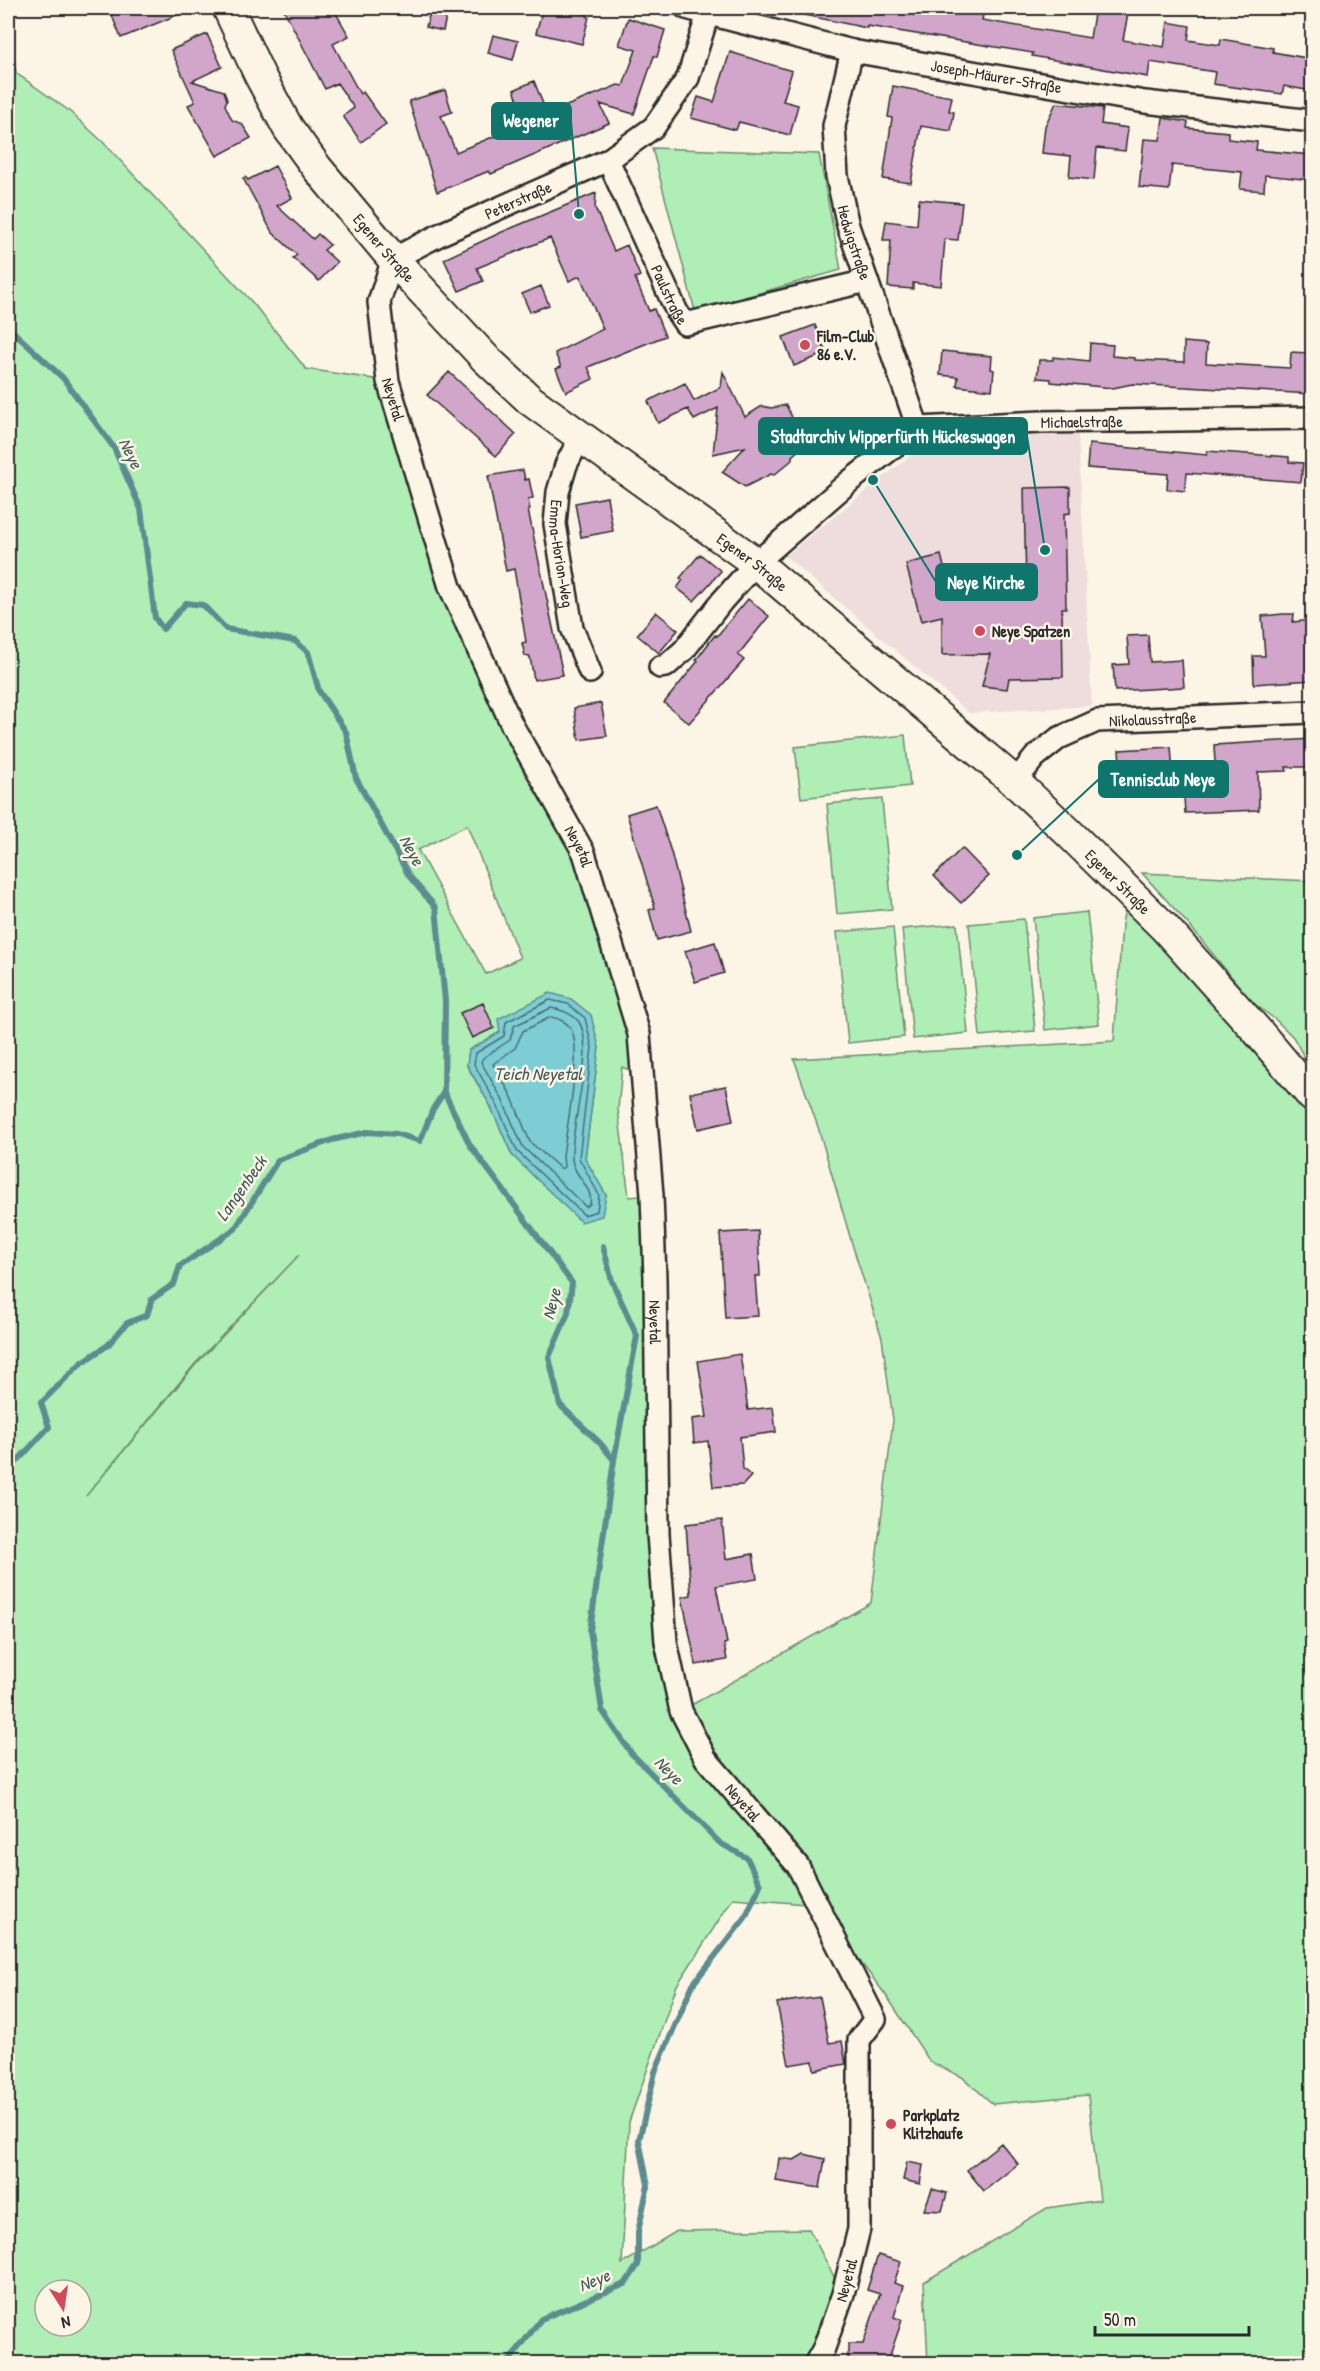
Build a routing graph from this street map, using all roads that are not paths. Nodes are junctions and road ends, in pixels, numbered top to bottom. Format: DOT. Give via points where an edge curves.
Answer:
graph roads {
  1 [pos="228,8"];
  2 [pos="686,8"];
  3 [pos="708,14"];
  4 [pos="852,51"];
  5 [pos="1312,121"];
  6 [pos="608,160"];
  7 [pos="393,259"];
  8 [pos="867,281"];
  9 [pos="1312,418"];
  10 [pos="918,428"];
  11 [pos="581,436"];
  12 [pos="756,563"];
  13 [pos="660,668"];
  14 [pos="590,672"];
  15 [pos="1312,712"];
  16 [pos="1015,782"];
  17 [pos="1312,1096"];
  18 [pos="815,2364"];
  1 -- 7 [label="street, Egener Straße" via="288,128"];
  2 -- 3 [label="street, Joseph-Mäurer-Straße"];
  3 -- 4 [label="street, Joseph-Mäurer-Straße"];
  3 -- 6 [label="street, Peterstraße" via="688,78 654,127"];
  4 -- 5 [label="street, Joseph-Mäurer-Straße" via="1145,102"];
  4 -- 8 [label="street, Hedwigstraße" via="834,126 837,176 848,226"];
  6 -- 7 [label="street, Peterstraße"];
  6 -- 8 [label="street, Paulstraße" via="685,324"];
  7 -- 11 [label="street, Egener Straße" via="485,358 530,400"];
  7 -- 18 [label="street, Neyetal" via="379,302 388,381 450,587 512,725 584,853 639,1034 652,1196 658,1534 666,1642 681,1711 706,1759 798,1866 875,2019 859,2040 859,2229 843,2294"];
  8 -- 10 [label="street, Hedwigstraße"];
  9 -- 10 [label="street, Michaelstraße"];
  10 -- 12 [label="street"];
  11 -- 12 [label="street, Egener Straße"];
  11 -- 14 [label="street, Emma-Horion-Weg" via="558,492 555,524 572,628"];
  12 -- 13 [label="street" via="684,650"];
  12 -- 16 [label="street, Egener Straße"];
  15 -- 16 [label="street, Nikolausstraße" via="1097,721 1059,738 1035,757"];
  16 -- 17 [label="street, Egener Straße" via="1164,927"];
}
